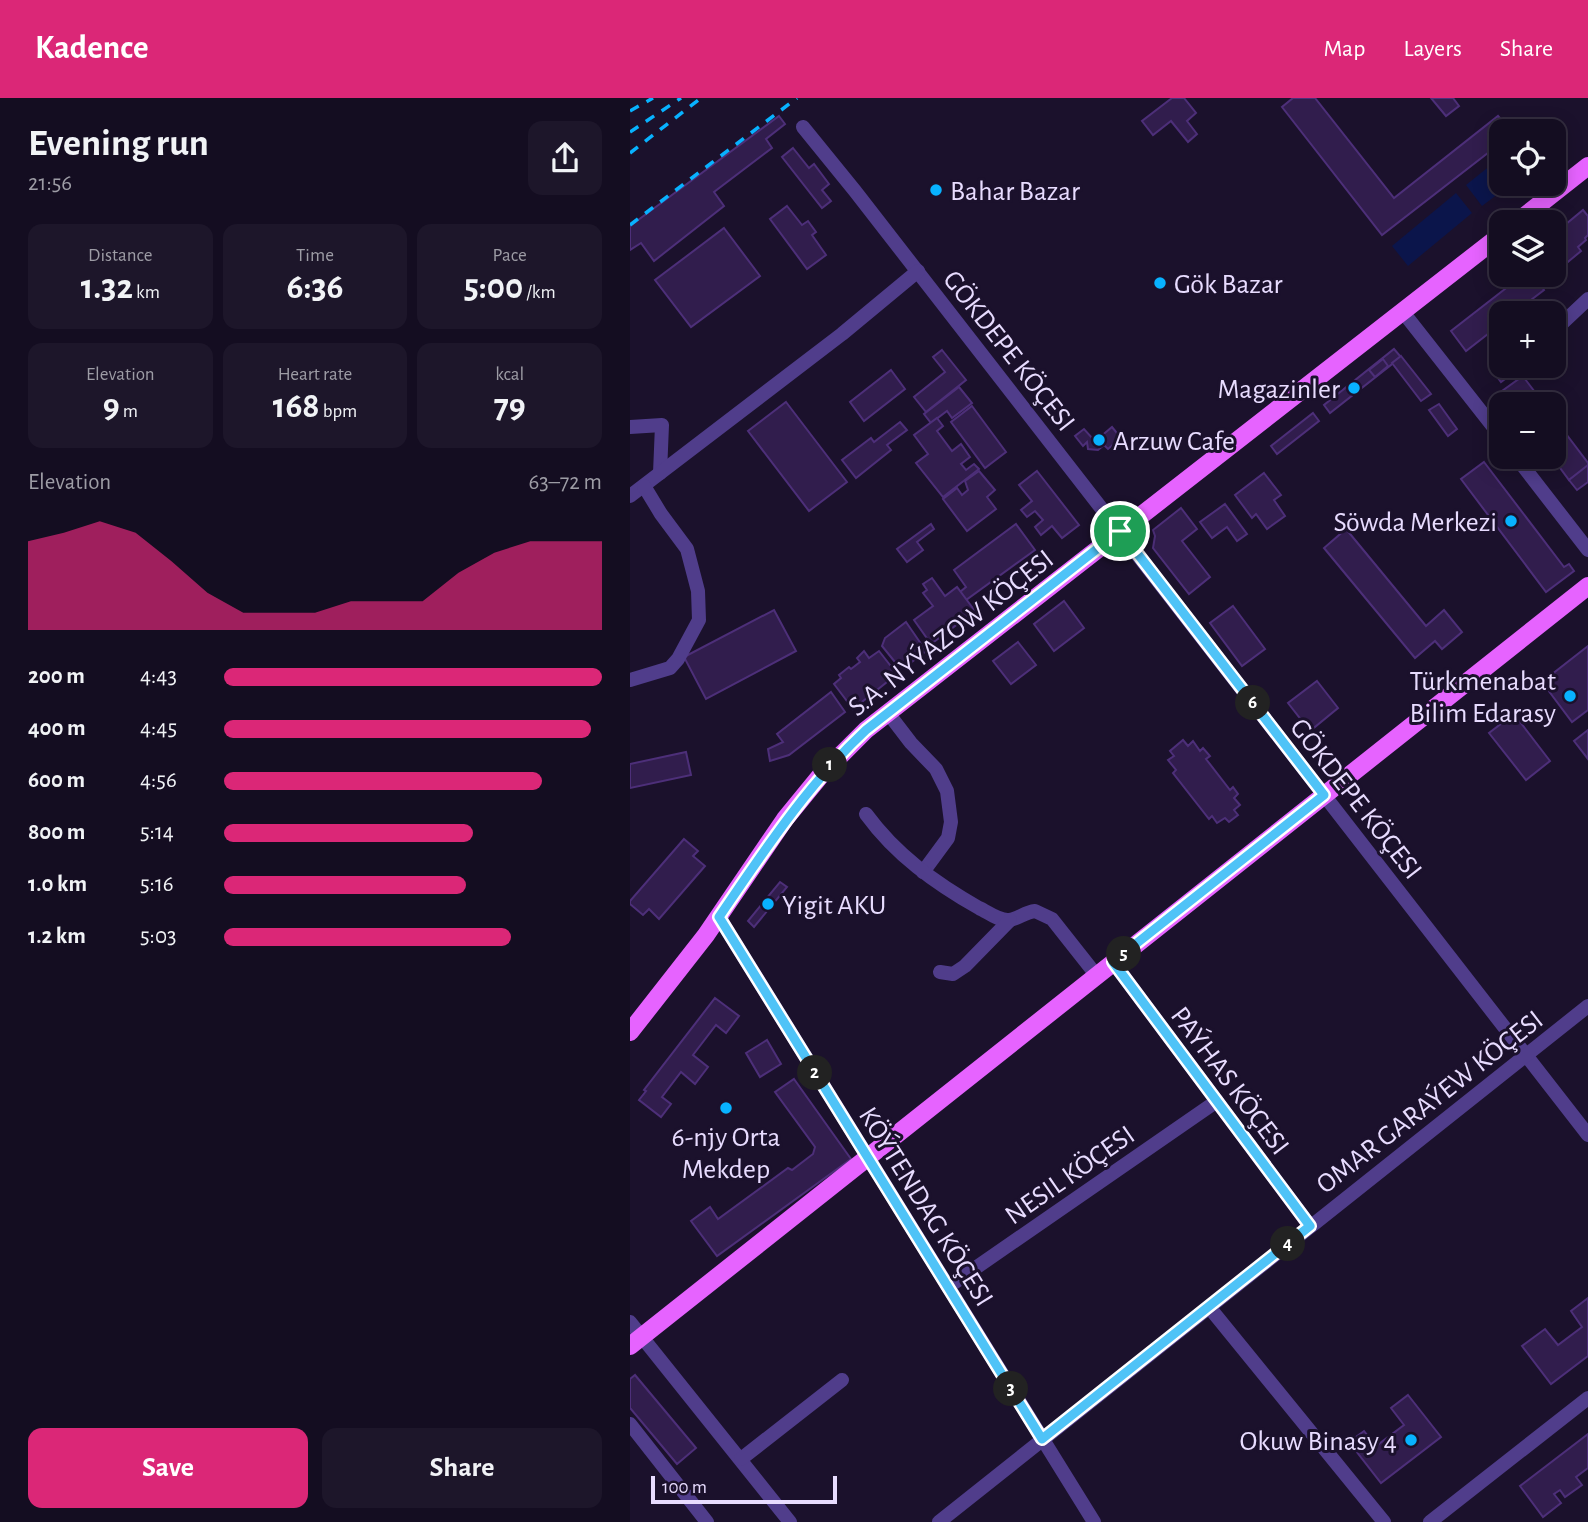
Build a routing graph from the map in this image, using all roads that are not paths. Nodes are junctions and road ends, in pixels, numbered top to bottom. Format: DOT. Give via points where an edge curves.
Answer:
graph roads {
  1 [pos="803,127"];
  2 [pos="1586,167"];
  3 [pos="1532,210"];
  4 [pos="1489,244"];
  5 [pos="918,271"];
  6 [pos="1588,299"];
  7 [pos="1403,312"];
  8 [pos="1566,320"];
  9 [pos="1489,421"];
  10 [pos="630,427"];
  11 [pos="1525,469"];
  12 [pos="660,473"];
  13 [pos="643,486"];
  14 [pos="630,496"];
  15 [pos="1120,531"];
  16 [pos="1588,550"];
  17 [pos="1588,586"];
  18 [pos="630,680"];
  19 [pos="888,713"];
  20 [pos="1324,795"];
  21 [pos="866,814"];
  22 [pos="923,872"];
  23 [pos="719,917"];
  24 [pos="1010,920"];
  25 [pos="1113,962"];
  26 [pos="940,972"];
  27 [pos="1097,976"];
  28 [pos="1588,1006"];
  29 [pos="630,1032"];
  30 [pos="1526,1055"];
  31 [pos="1217,1101"];
  32 [pos="1588,1135"];
  33 [pos="868,1157"];
  34 [pos="1310,1226"];
  35 [pos="948,1287"];
  36 [pos="1209,1307"];
  37 [pos="630,1322"];
  38 [pos="636,1341"];
  39 [pos="842,1380"];
  40 [pos="1588,1398"];
  41 [pos="630,1424"];
  42 [pos="1042,1439"];
  43 [pos="741,1459"];
  44 [pos="708,1522"];
  45 [pos="790,1522"];
  46 [pos="939,1522"];
  47 [pos="1094,1522"];
  48 [pos="1384,1522"];
  49 [pos="1430,1522"];
  1 -- 5 [label="street, GÖKDEPE KÖÇESI"];
  2 -- 3 [label="main road"];
  4 -- 7 [label="main road, S.A. NYÝAZOW KÖÇESI"];
  5 -- 12 [label="street"];
  5 -- 15 [label="street, GÖKDEPE KÖÇESI"];
  6 -- 8 [label="street"];
  7 -- 9 [label="street"];
  7 -- 15 [label="main road, S.A. NYÝAZOW KÖÇESI"];
  10 -- 12 [label="street" via="662,425"];
  11 -- 16 [label="street"];
  12 -- 13 [label="street"];
  13 -- 14 [label="street"];
  13 -- 18 [label="street" via="687,549 698,591 699,620 670,668"];
  15 -- 19 [label="main road, S.A. NYÝAZOW KÖÇESI"];
  15 -- 20 [label="street, GÖKDEPE KÖÇESI"];
  17 -- 20 [label="main road"];
  19 -- 22 [label="street" via="936,769 947,791 948,838"];
  19 -- 23 [label="main road, S.A. NYÝAZOW KÖÇESI" via="821,775 785,819"];
  20 -- 25 [label="main road"];
  20 -- 30 [label="street, GÖKDEPE KÖÇESI"];
  21 -- 22 [label="street"];
  22 -- 24 [label="street" via="967,901"];
  23 -- 29 [label="main road, S.A. NYÝAZOW KÖÇESI"];
  23 -- 33 [label="street, KÖÝTENDAG KÖÇESI"];
  24 -- 26 [label="street" via="965,966 953,974"];
  24 -- 27 [label="street" via="1029,912 1052,919"];
  25 -- 27 [label="main road"];
  25 -- 31 [label="street, PAÝHAS KÖÇESI"];
  27 -- 33 [label="main road"];
  28 -- 30 [label="street, OMAR GARAÝEW KÖÇESI"];
  30 -- 32 [label="street, GÖKDEPE KÖÇESI"];
  30 -- 34 [label="street, OMAR GARAÝEW KÖÇESI"];
  31 -- 34 [label="street, PAÝHAS KÖÇESI"];
  31 -- 35 [label="street, NESIL KÖÇESI"];
  33 -- 35 [label="street, KÖÝTENDAG KÖÇESI"];
  33 -- 38 [label="main road"];
  34 -- 36 [label="street, OMAR GARAÝEW KÖÇESI"];
  35 -- 42 [label="street, KÖÝTENDAG KÖÇESI"];
  36 -- 42 [label="street, OMAR GARAÝEW KÖÇESI"];
  36 -- 48 [label="street"];
  37 -- 38 [label="street"];
  38 -- 43 [label="street"];
  39 -- 43 [label="street"];
  40 -- 49 [label="street"];
  41 -- 44 [label="street"];
  42 -- 46 [label="street, OMAR GARAÝEW KÖÇESI"];
  42 -- 47 [label="street, KÖÝTENDAG KÖÇESI"];
  43 -- 45 [label="street"];
}
